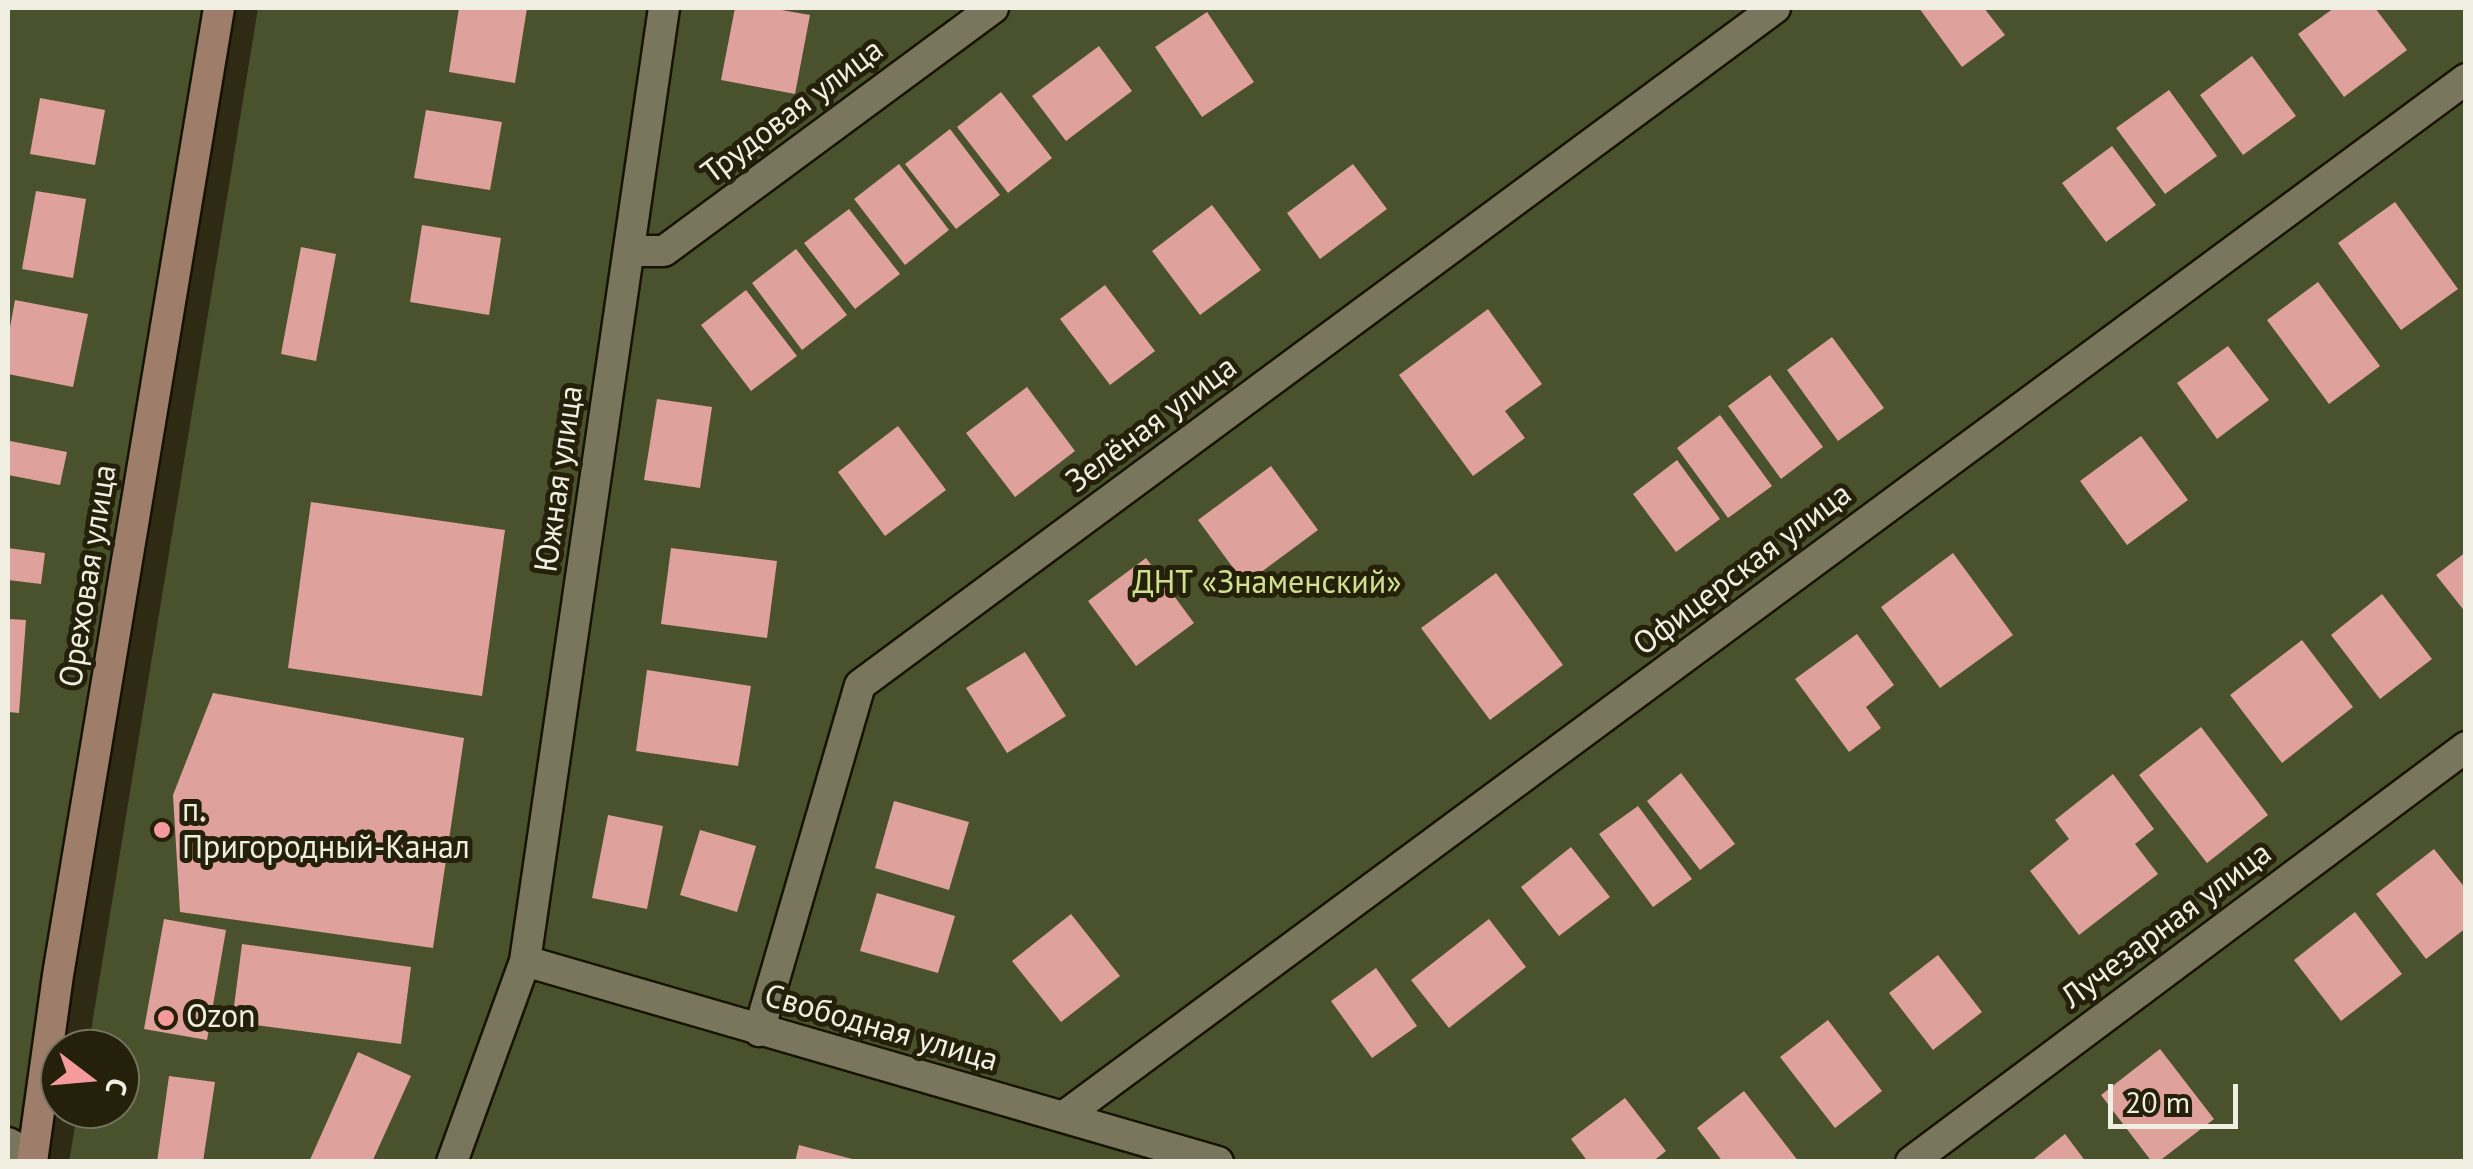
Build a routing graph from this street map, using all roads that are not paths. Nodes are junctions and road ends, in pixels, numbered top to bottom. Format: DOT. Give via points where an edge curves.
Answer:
graph roads {
  1 [pos="220,8"];
  2 [pos="664,8"];
  3 [pos="993,8"];
  4 [pos="1776,8"];
  5 [pos="2466,79"];
  6 [pos="628,251"];
  7 [pos="2466,747"];
  8 [pos="525,962"];
  9 [pos="759,1031"];
  10 [pos="1063,1117"];
  11 [pos="24,1154"];
  12 [pos="452,1162"];
  13 [pos="1218,1162"];
  14 [pos="1911,1162"];
  1 -- 11 [label="street, Ореховая улица"];
  2 -- 6 [label="street, Южная улица"];
  3 -- 6 [label="street, Трудовая улица" via="664,251"];
  4 -- 9 [label="street, Зелёная улица" via="860,685"];
  5 -- 10 [label="street, Офицерская улица"];
  6 -- 8 [label="street, Южная улица"];
  7 -- 14 [label="street, Лучезарная улица"];
  8 -- 9 [label="street, Свободная улица"];
  8 -- 12 [label="street, Южная улица"];
  9 -- 10 [label="street, Свободная улица"];
  10 -- 13 [label="street, Свободная улица"];
}
